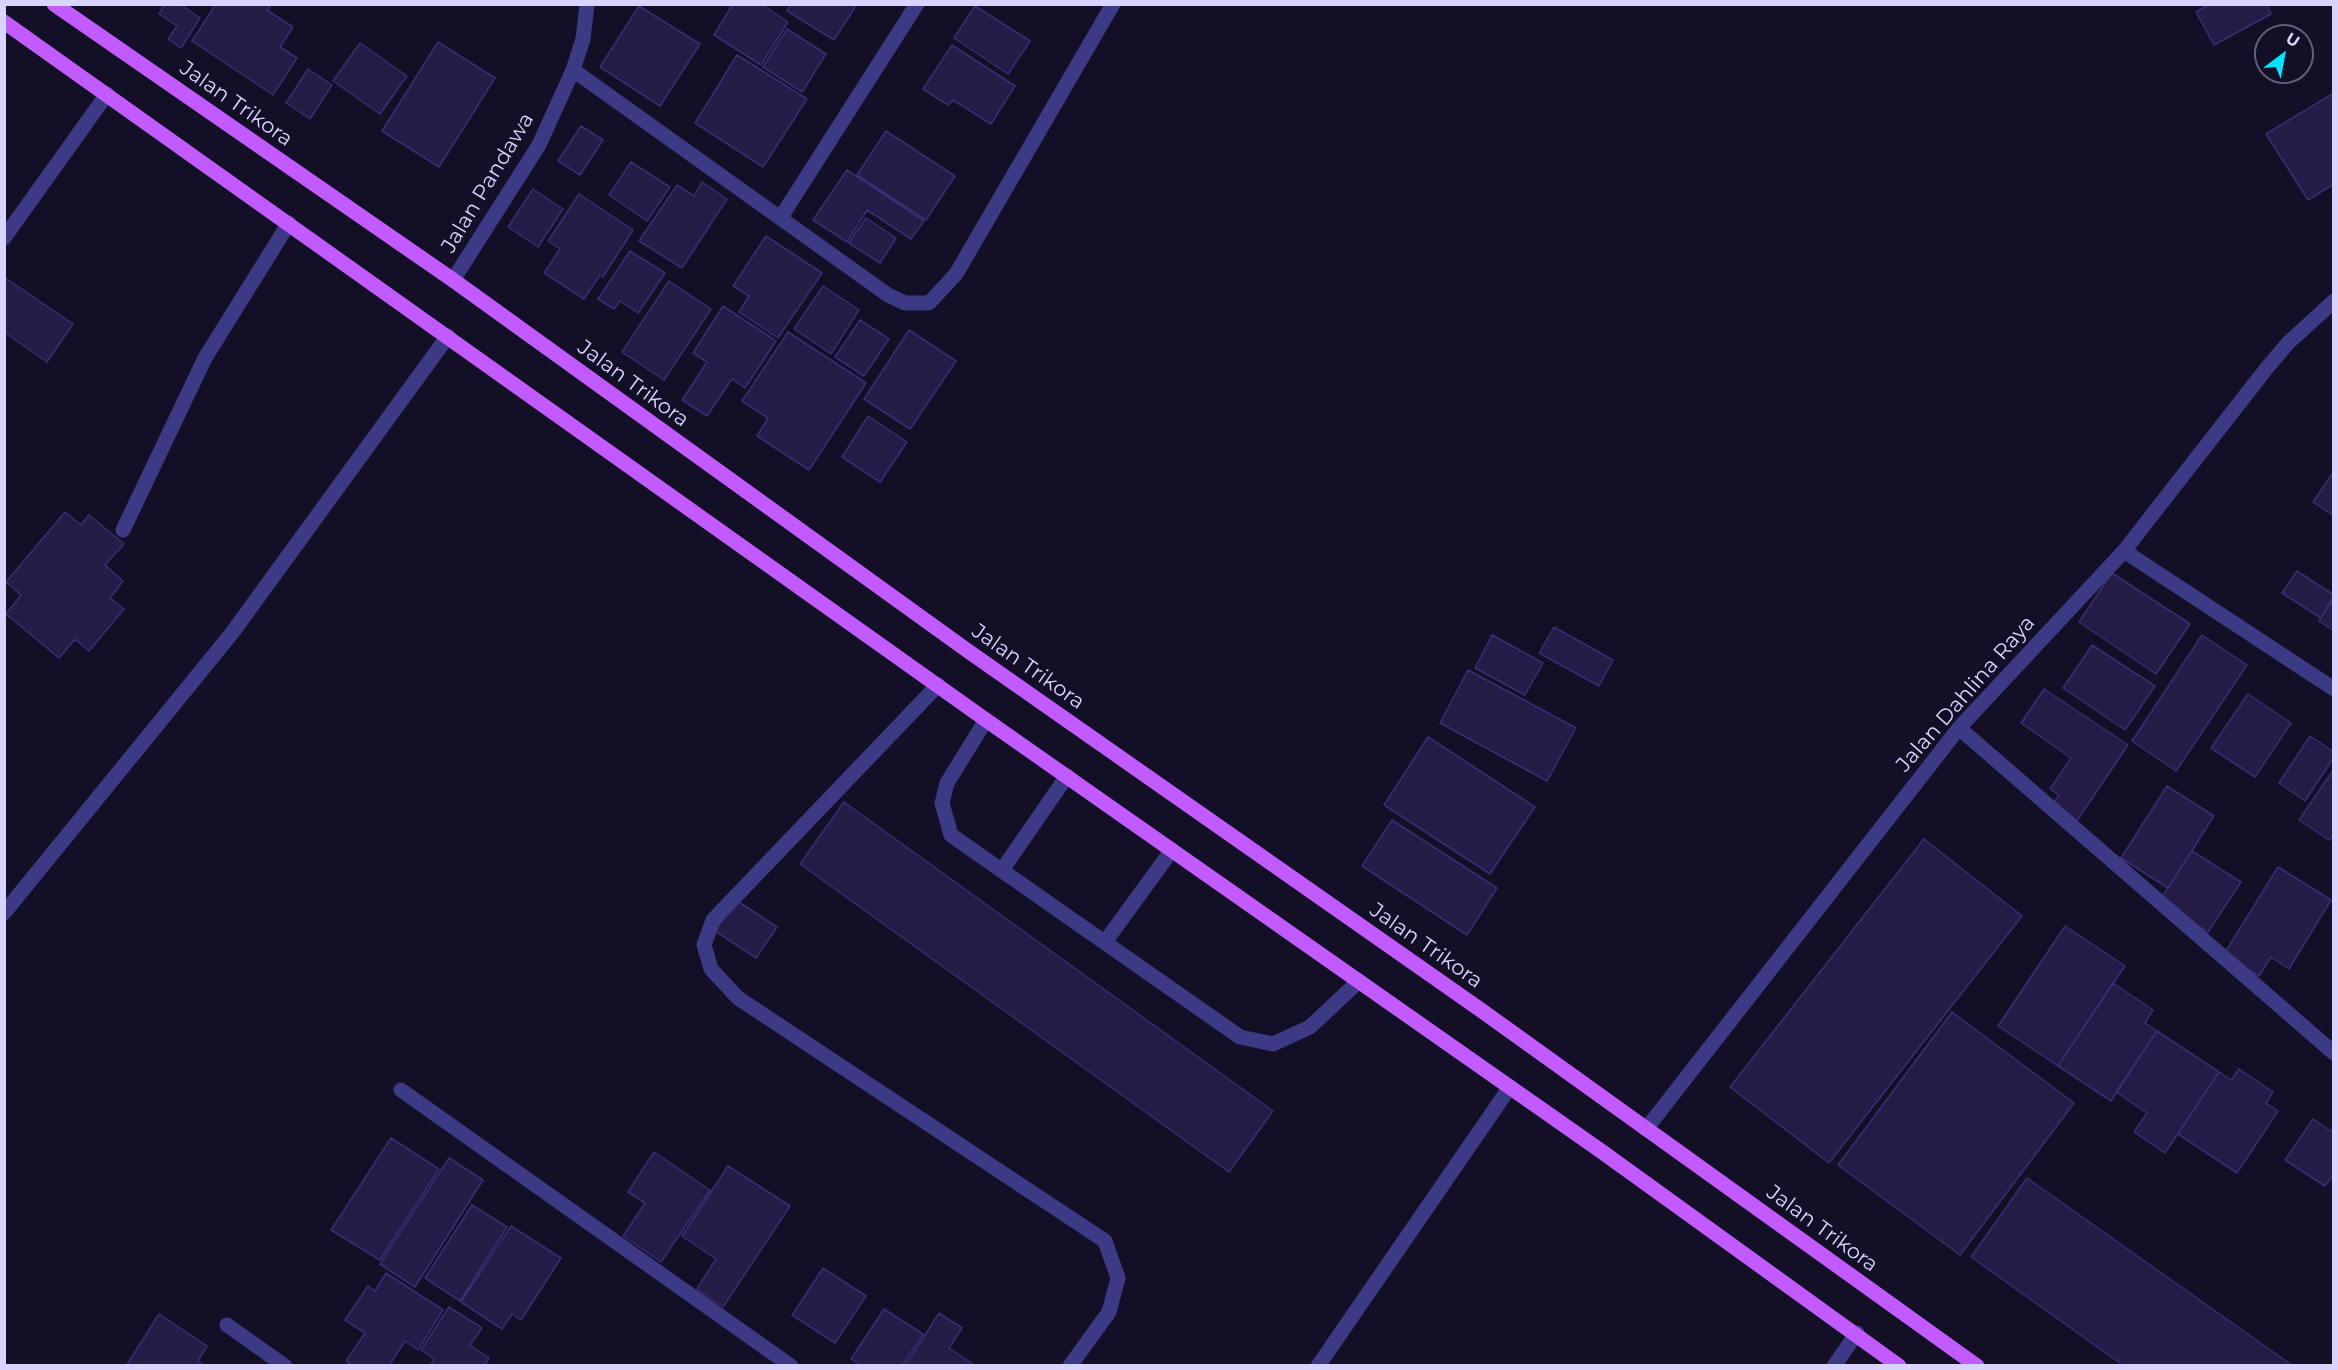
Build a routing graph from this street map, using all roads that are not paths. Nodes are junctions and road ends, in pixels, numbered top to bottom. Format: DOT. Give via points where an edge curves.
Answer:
graph roads {
  1 [pos="54,4"];
  2 [pos="587,4"];
  3 [pos="917,4"];
  4 [pos="1113,4"];
  5 [pos="4,22"];
  6 [pos="573,70"];
  7 [pos="107,94"];
  8 [pos="781,217"];
  9 [pos="289,223"];
  10 [pos="4,238"];
  11 [pos="453,280"];
  12 [pos="2334,301"];
  13 [pos="448,336"];
  14 [pos="123,530"];
  15 [pos="2124,551"];
  16 [pos="938,685"];
  17 [pos="2334,689"];
  18 [pos="986,720"];
  19 [pos="1959,728"];
  20 [pos="1067,776"];
  21 [pos="1172,850"];
  22 [pos="1002,870"];
  23 [pos="4,913"];
  24 [pos="1105,942"];
  25 [pos="1359,981"];
  26 [pos="2334,1053"];
  27 [pos="1510,1087"];
  28 [pos="401,1090"];
  29 [pos="1646,1129"];
  30 [pos="227,1325"];
  31 [pos="1857,1333"];
  32 [pos="285,1365"];
  33 [pos="791,1365"];
  34 [pos="1070,1365"];
  35 [pos="1318,1365"];
  36 [pos="1834,1365"];
  37 [pos="1899,1365"];
  38 [pos="1977,1365"];
  1 -- 11 [label="main road, Jalan Trikora"];
  2 -- 6 [label="street, Jalan Pandawa" via="584,39"];
  3 -- 8 [label="street"];
  4 -- 8 [label="street" via="957,274 929,303 905,303 888,295"];
  5 -- 7 [label="main road"];
  6 -- 8 [label="street"];
  6 -- 11 [label="street, Jalan Pandawa" via="539,145"];
  7 -- 9 [label="main road"];
  7 -- 10 [label="street"];
  9 -- 13 [label="main road"];
  9 -- 14 [label="street" via="205,358"];
  11 -- 29 [label="main road, Jalan Trikora" via="968,651"];
  12 -- 15 [label="street, Jalan Dahlina Raya" via="2266,369"];
  13 -- 16 [label="main road"];
  13 -- 23 [label="street" via="232,633"];
  15 -- 17 [label="street"];
  15 -- 19 [label="street, Jalan Dahlina Raya"];
  16 -- 18 [label="main road"];
  16 -- 34 [label="street" via="713,920 704,945 711,969 738,998 1105,1241 1118,1278 1109,1312"];
  18 -- 20 [label="main road"];
  18 -- 22 [label="street" via="947,783 942,803 951,834"];
  19 -- 26 [label="street"];
  19 -- 29 [label="street, Jalan Dahlina Raya"];
  20 -- 21 [label="main road"];
  20 -- 22 [label="street"];
  21 -- 24 [label="street"];
  21 -- 25 [label="main road"];
  22 -- 24 [label="street"];
  24 -- 25 [label="street" via="1240,1037 1273,1044 1310,1027"];
  25 -- 27 [label="main road"];
  27 -- 31 [label="main road"];
  27 -- 35 [label="street"];
  28 -- 33 [label="street"];
  29 -- 38 [label="main road, Jalan Trikora"];
  30 -- 32 [label="street"];
  31 -- 36 [label="street"];
  31 -- 37 [label="main road"];
}
